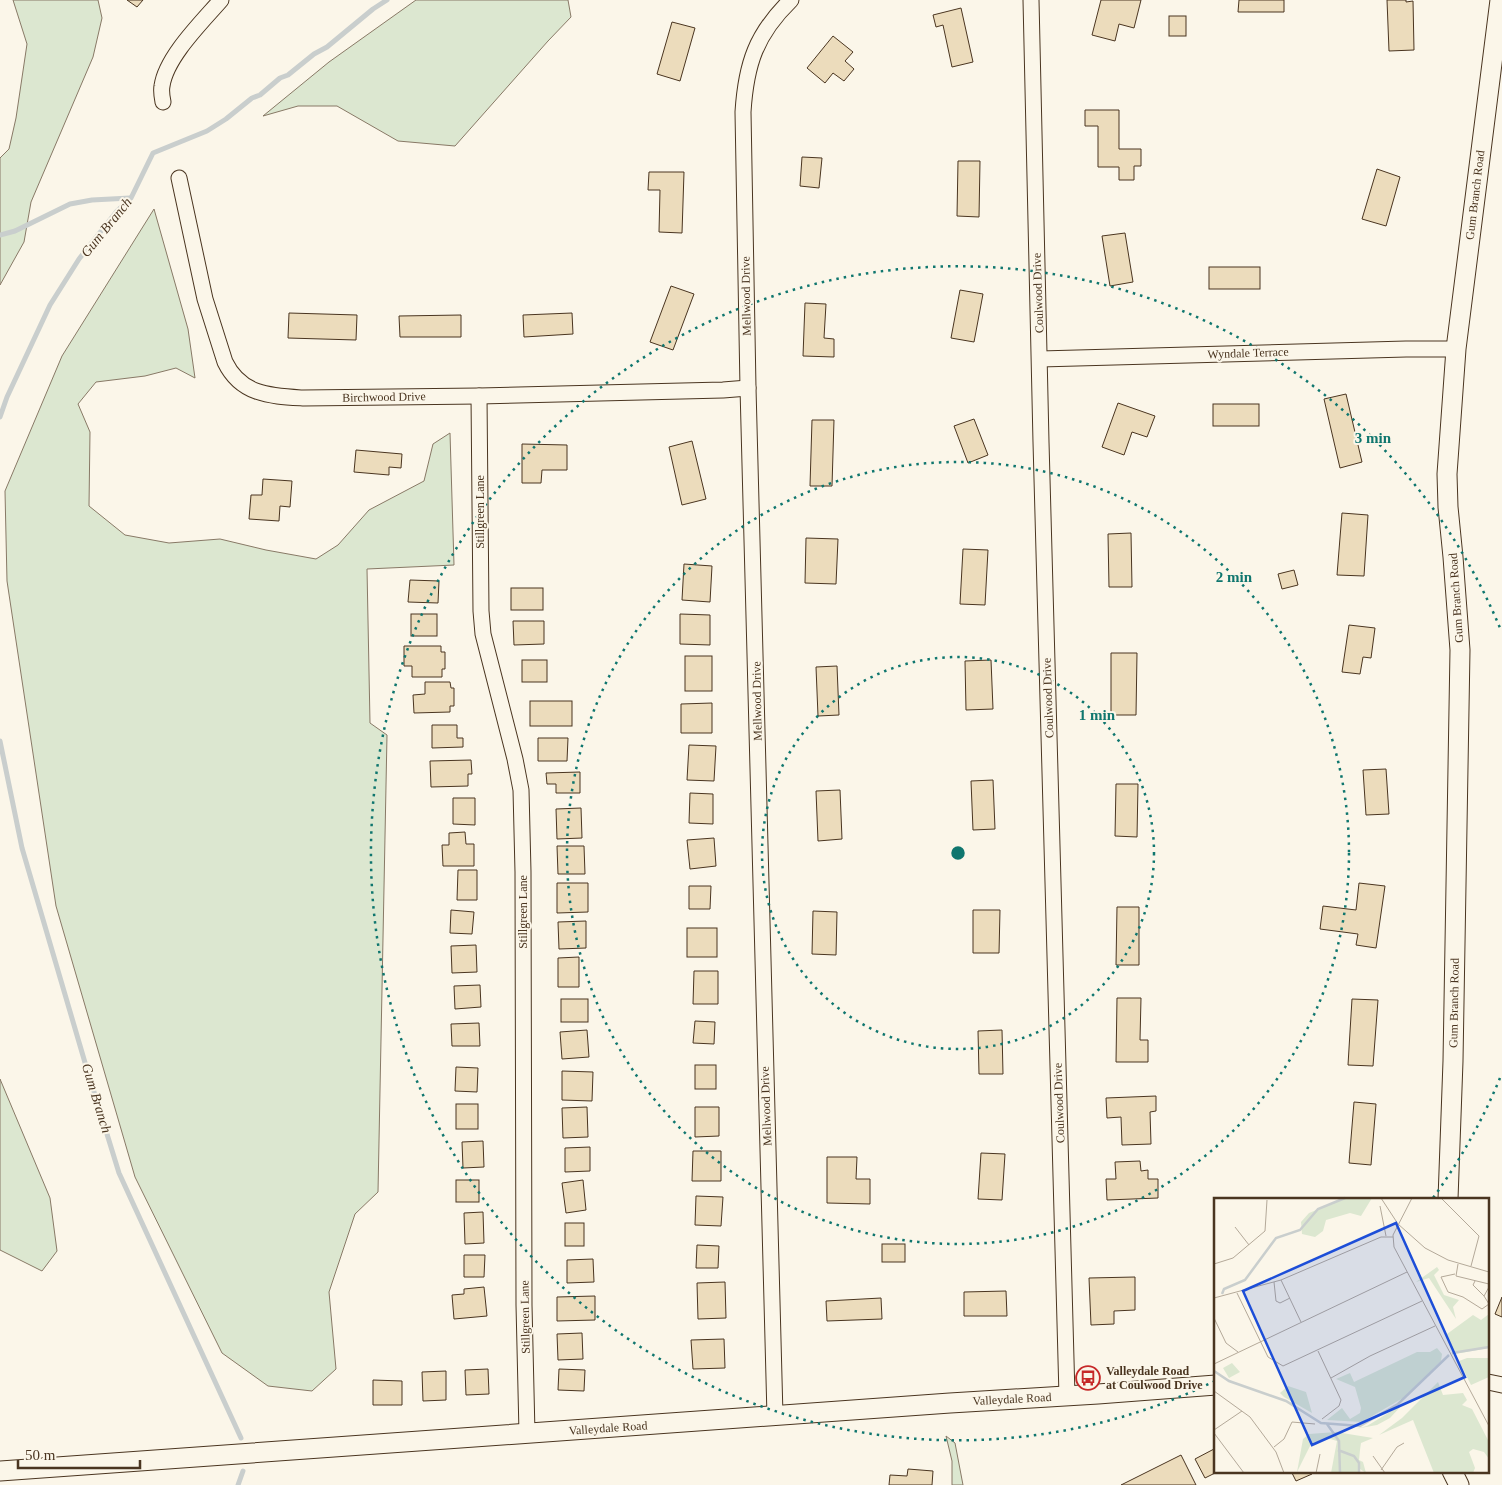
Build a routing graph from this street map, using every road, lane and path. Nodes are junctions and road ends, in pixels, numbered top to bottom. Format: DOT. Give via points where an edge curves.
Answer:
graph roads {
  1 [pos="222,0"];
  2 [pos="791,0"];
  3 [pos="1031,0"];
  4 [pos="1500,0"];
  5 [pos="163,102"];
  6 [pos="179,178"];
  7 [pos="1456,349"];
  8 [pos="1040,359"];
  9 [pos="748,388"];
  10 [pos="479,396"];
  11 [pos="1448,1198"];
  12 [pos="1214,1385"];
  13 [pos="1068,1396"];
  14 [pos="775,1416"];
  15 [pos="527,1433"];
  16 [pos="0,1470"];
  17 [pos="1452,1472"];
  18 [pos="1459,1485"];
  1 -- 5 [label="street" via="177,53 162,86"];
  2 -- 9 [label="street, Mellwood Drive" via="766,30 753,54 745,85"];
  3 -- 8 [label="street, Coulwood Drive"];
  4 -- 7 [label="street, Gum Branch Road"];
  6 -- 10 [label="street, Birchwood Drive" via="212,326 224,362 237,381 262,394 277,397"];
  7 -- 8 [label="street, Wyndale Terrace"];
  7 -- 11 [label="street, Gum Branch Road" via="1447,474 1460,650"];
  8 -- 13 [label="street, Coulwood Drive"];
  9 -- 10 [label="street, Birchwood Drive"];
  9 -- 14 [label="street, Mellwood Drive"];
  10 -- 15 [label="street, Stillgreen Lane" via="480,611 521,790"];
  12 -- 13 [label="street, Valleydale Road"];
  13 -- 14 [label="street, Valleydale Road"];
  14 -- 15 [label="street, Valleydale Road"];
  15 -- 16 [label="street, Valleydale Road"];
  17 -- 18 [label="street"];
}
